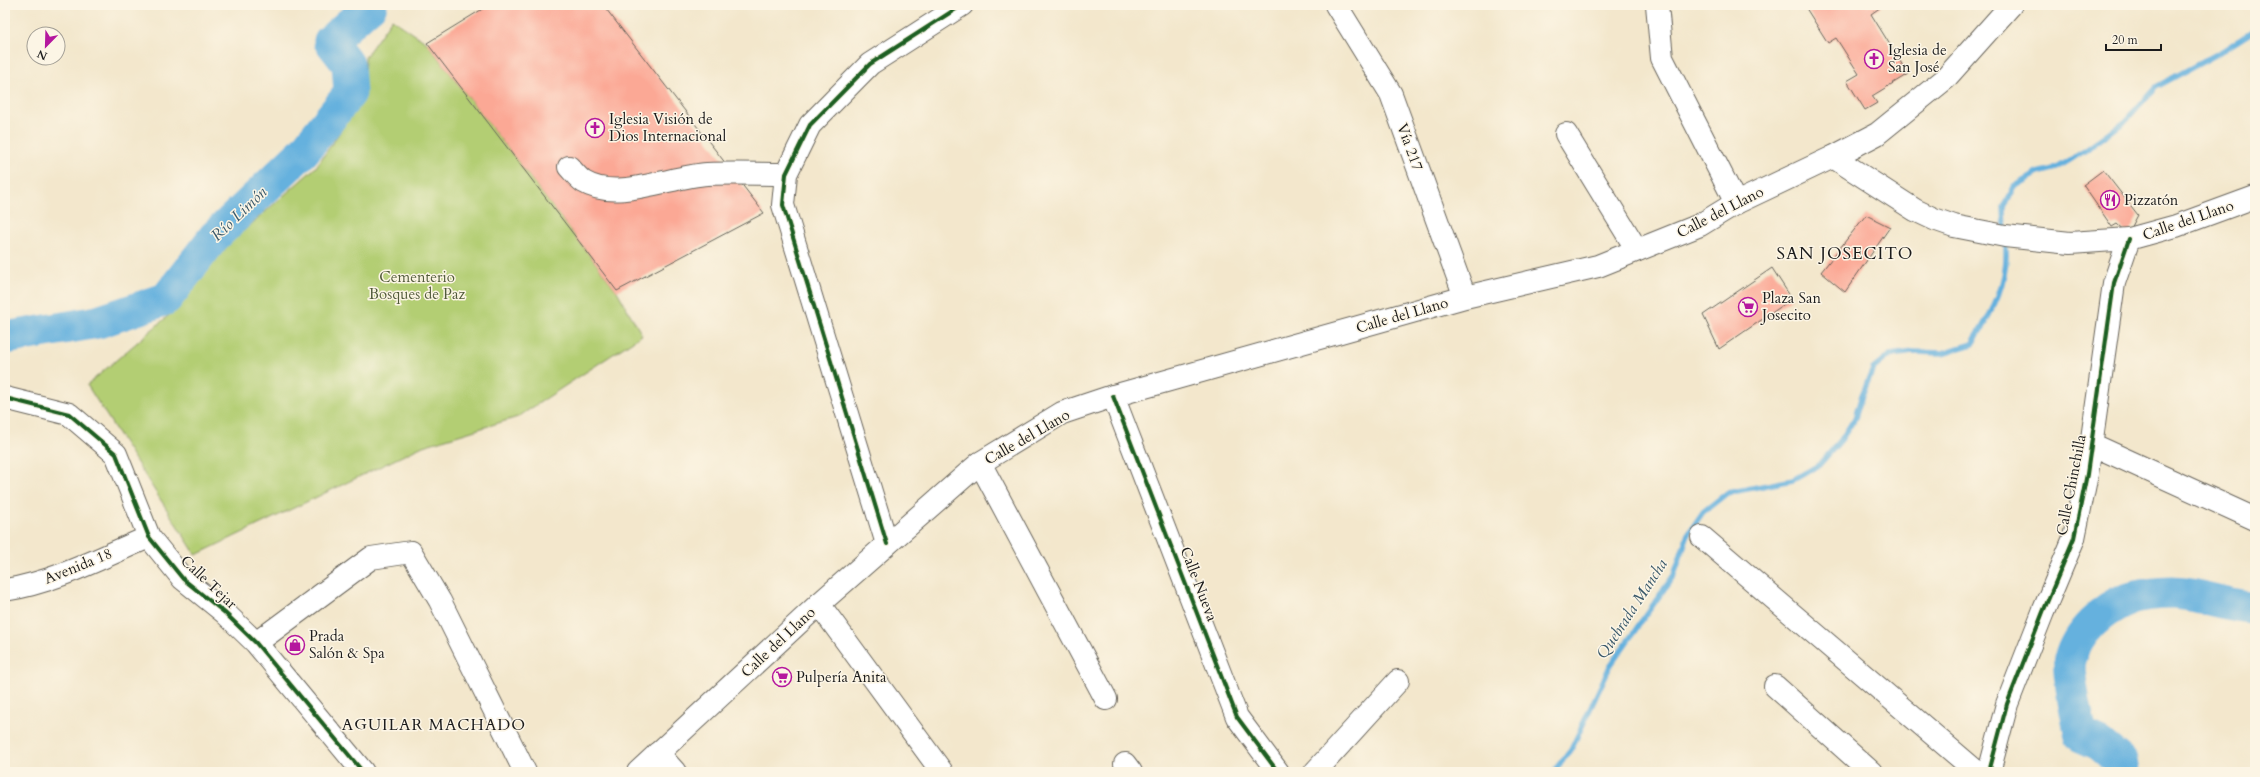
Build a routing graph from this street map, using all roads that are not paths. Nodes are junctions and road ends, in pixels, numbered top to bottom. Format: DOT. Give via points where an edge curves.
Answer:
graph roads {
  1 [pos="962,5"];
  2 [pos="1336,5"];
  3 [pos="1657,5"];
  4 [pos="2011,5"];
  5 [pos="1566,134"];
  6 [pos="1833,158"];
  7 [pos="569,167"];
  8 [pos="786,174"];
  9 [pos="2255,197"];
  10 [pos="1736,203"];
  11 [pos="2130,239"];
  12 [pos="1637,250"];
  13 [pos="1465,297"];
  14 [pos="1113,396"];
  15 [pos="5,398"];
  16 [pos="2091,444"];
  17 [pos="980,463"];
  18 [pos="2255,519"];
  19 [pos="149,537"];
  20 [pos="1702,537"];
  21 [pos="887,544"];
  22 [pos="5,590"];
  23 [pos="819,604"];
  24 [pos="256,643"];
  25 [pos="1398,682"];
  26 [pos="1774,686"];
  27 [pos="1106,699"];
  28 [pos="658,753"];
  29 [pos="363,772"];
  30 [pos="525,772"];
  31 [pos="638,772"];
  32 [pos="675,772"];
  33 [pos="942,772"];
  34 [pos="1278,772"];
  35 [pos="1315,772"];
  36 [pos="1871,772"];
  37 [pos="1977,772"];
  38 [pos="1989,772"];
  1 -- 8 [label="street" via="870,64 810,125"];
  2 -- 13 [label="street, Vía 217" via="1390,94"];
  3 -- 10 [label="street" via="1662,58"];
  4 -- 6 [label="street" via="1945,80 1877,134"];
  5 -- 12 [label="street"];
  6 -- 10 [label="street, Calle del Llano"];
  6 -- 11 [label="street, Calle del Llano" via="1915,210 1954,226 2005,236 2070,243"];
  7 -- 8 [label="street" via="582,181 594,187 608,189 706,174"];
  8 -- 21 [label="street" via="783,205"];
  9 -- 11 [label="street, Calle del Llano" via="2176,226"];
  10 -- 12 [label="street, Calle del Llano" via="1700,225"];
  11 -- 16 [label="street, Calle Chinchilla" via="2114,284"];
  12 -- 13 [label="street, Calle del Llano" via="1598,266"];
  13 -- 14 [label="street, Calle del Llano"];
  14 -- 17 [label="street, Calle del Llano" via="1062,413"];
  14 -- 34 [label="street, Calle Nueva" via="1237,717"];
  15 -- 19 [label="street, Calle Tejar" via="69,414 116,454"];
  16 -- 18 [label="street"];
  16 -- 38 [label="street, Calle Chinchilla" via="2074,538 2008,704"];
  17 -- 21 [label="street, Calle del Llano"];
  17 -- 27 [label="street"];
  19 -- 22 [label="street, Avenida 18" via="68,573"];
  19 -- 24 [label="street, Calle Tejar" via="183,579 225,613"];
  20 -- 37 [label="street"];
  21 -- 23 [label="street, Calle del Llano"];
  23 -- 28 [label="street, Calle del Llano"];
  23 -- 33 [label="street"];
  24 -- 29 [label="street, Calle Tejar"];
  24 -- 30 [label="street" via="371,558 411,552 440,601"];
  25 -- 35 [label="street"];
  26 -- 36 [label="street"];
  28 -- 31 [label="street, Calle del Llano"];
  28 -- 32 [label="street"];
}
